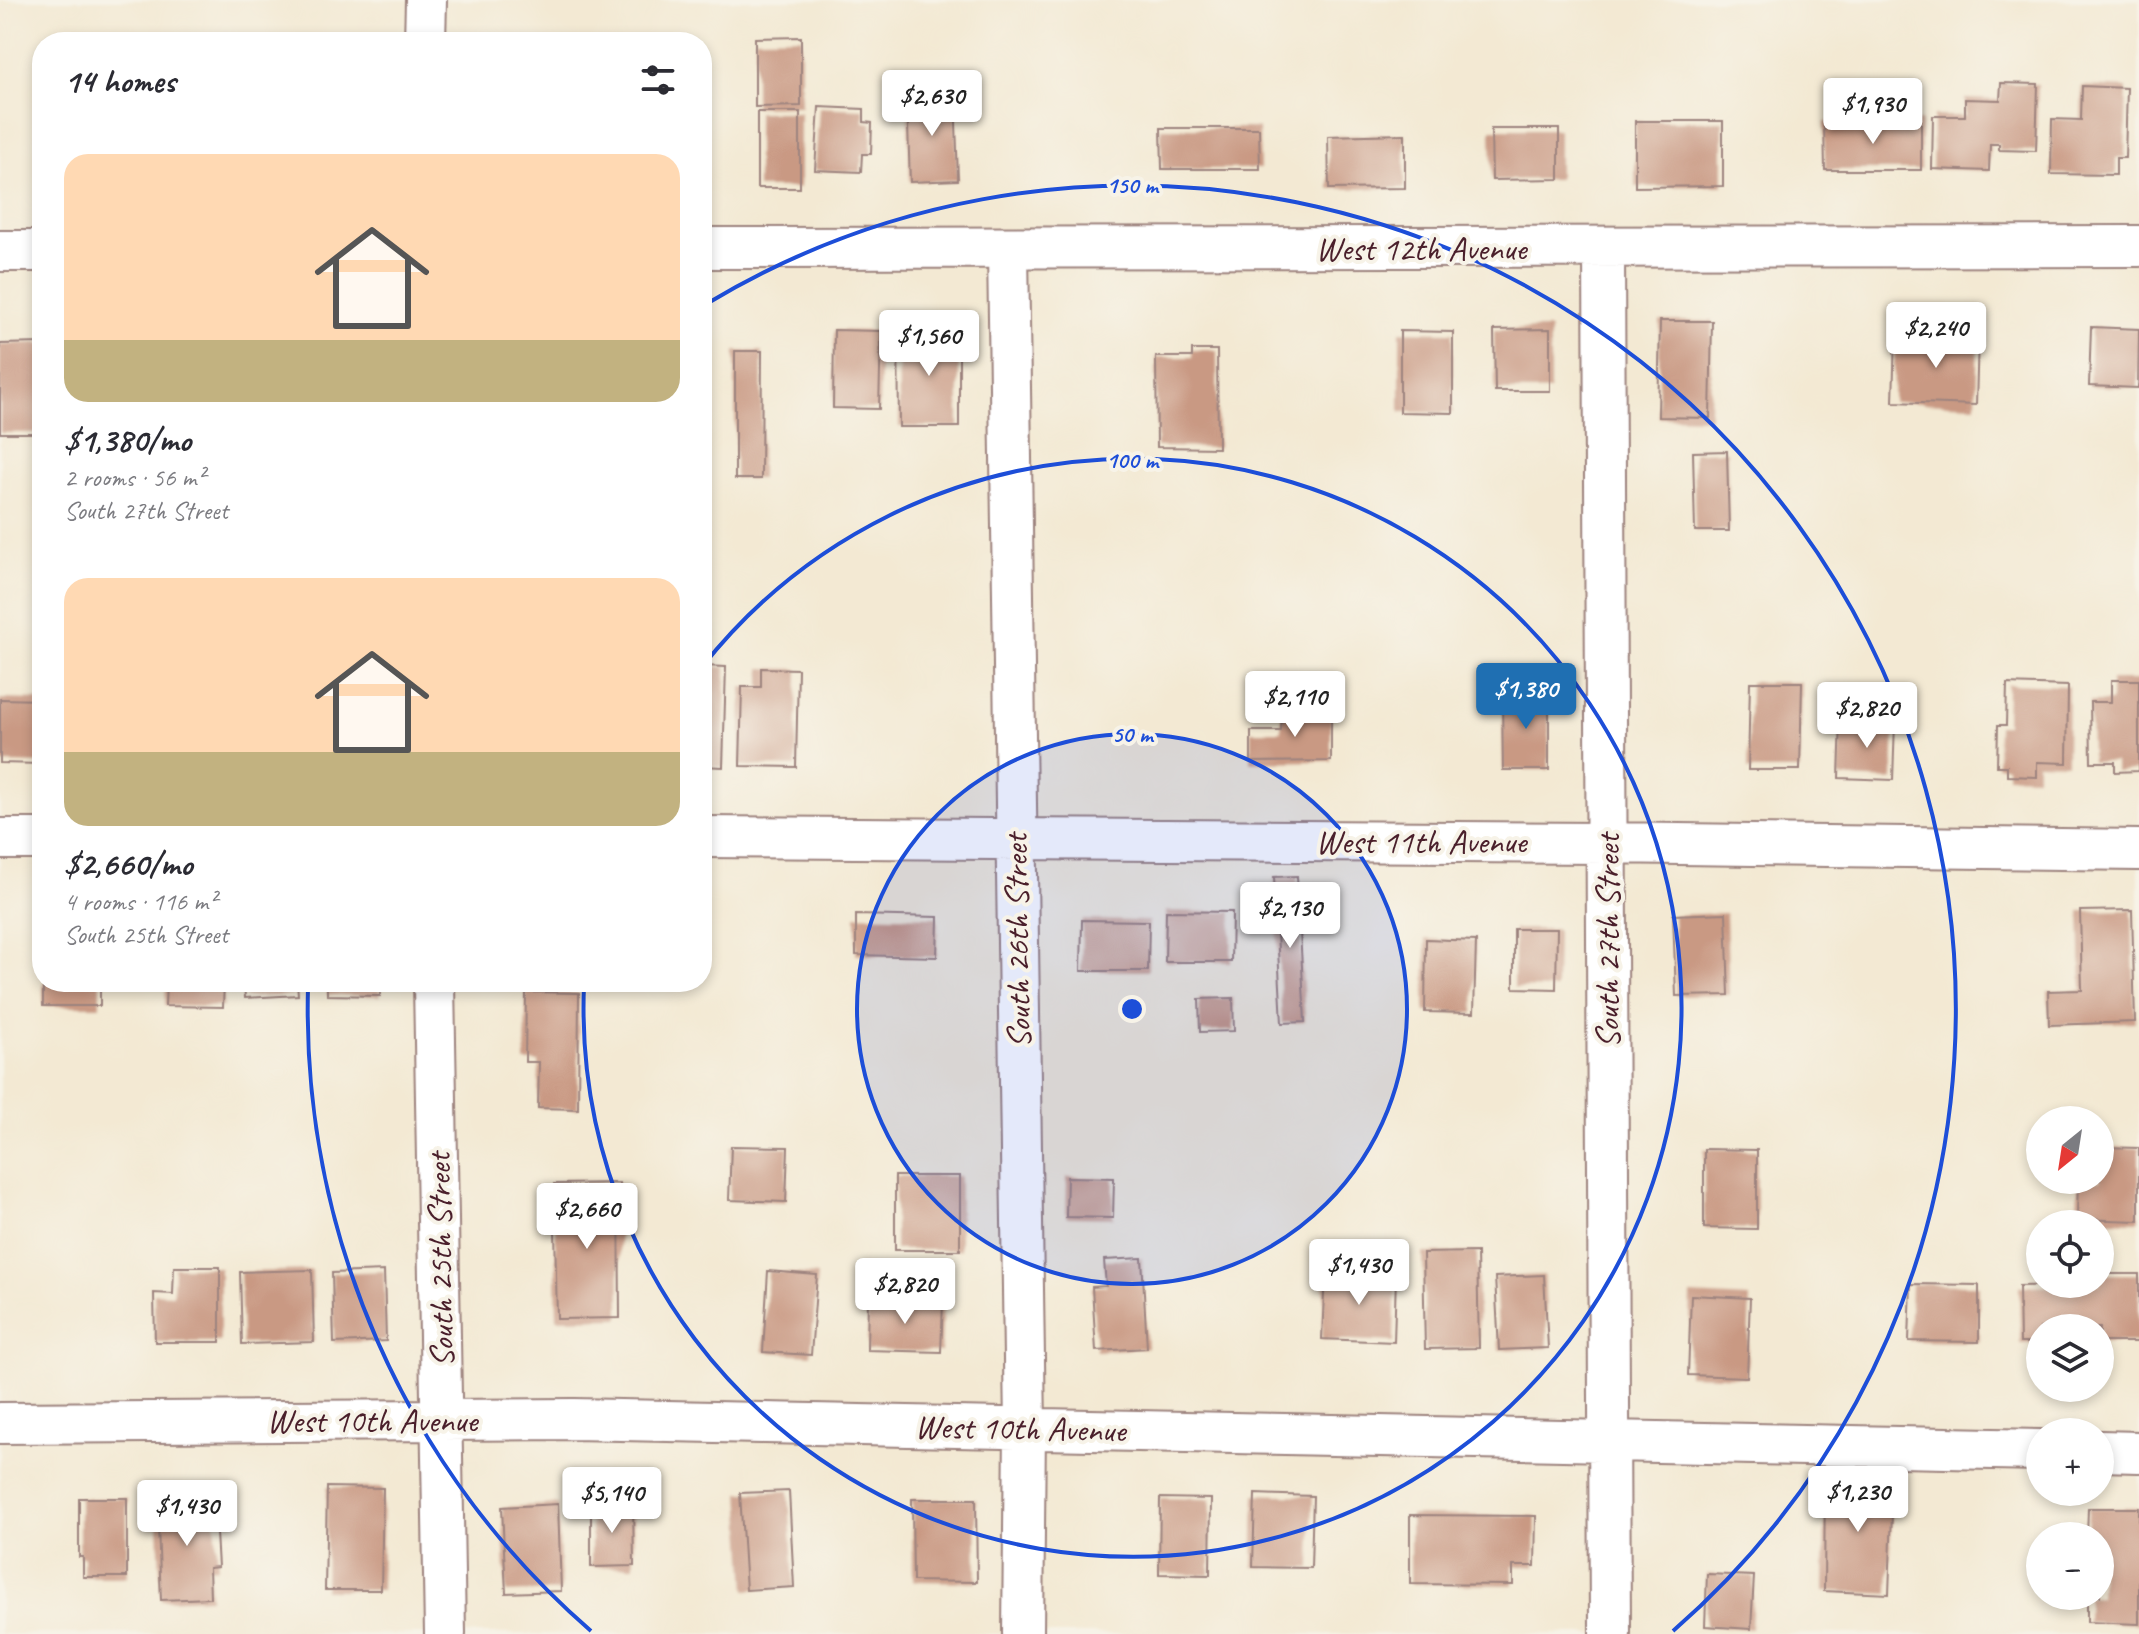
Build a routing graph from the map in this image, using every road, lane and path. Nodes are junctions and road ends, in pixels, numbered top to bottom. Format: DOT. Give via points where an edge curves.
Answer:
graph roads {
  1 [pos="426,0"];
  2 [pos="425,32"];
  3 [pos="2139,246"];
  4 [pos="712,248"];
  5 [pos="1604,248"];
  6 [pos="1008,249"];
  7 [pos="0,251"];
  8 [pos="32,251"];
  9 [pos="712,837"];
  10 [pos="1015,838"];
  11 [pos="0,839"];
  12 [pos="32,839"];
  13 [pos="1607,843"];
  14 [pos="2139,850"];
  15 [pos="434,992"];
  16 [pos="443,1420"];
  17 [pos="0,1423"];
  18 [pos="1025,1428"];
  19 [pos="1609,1440"];
  20 [pos="2026,1450"];
  21 [pos="2114,1451"];
  22 [pos="2139,1452"];
  23 [pos="445,1634"];
  24 [pos="1023,1634"];
  25 [pos="1610,1634"];
  1 -- 2 [label="street"];
  3 -- 5 [label="street, West 12th Avenue"];
  4 -- 6 [label="street, West 12th Avenue"];
  5 -- 6 [label="street, West 12th Avenue"];
  5 -- 13 [label="street, South 27th Street"];
  6 -- 10 [label="street, South 26th Street"];
  7 -- 8 [label="street"];
  9 -- 10 [label="street, West 11th Avenue"];
  10 -- 13 [label="street, West 11th Avenue"];
  10 -- 18 [label="street, South 26th Street"];
  11 -- 12 [label="street"];
  13 -- 14 [label="street, West 11th Avenue"];
  13 -- 19 [label="street, South 27th Street"];
  15 -- 16 [label="street, South 25th Street"];
  16 -- 17 [label="street, West 10th Avenue"];
  16 -- 18 [label="street, West 10th Avenue"];
  16 -- 23 [label="street, South 25th Street"];
  18 -- 19 [label="street, West 10th Avenue"];
  18 -- 24 [label="street, South 26th Street"];
  19 -- 20 [label="street, West 10th Avenue"];
  19 -- 25 [label="street, South 27th Street"];
  21 -- 22 [label="street"];
}
